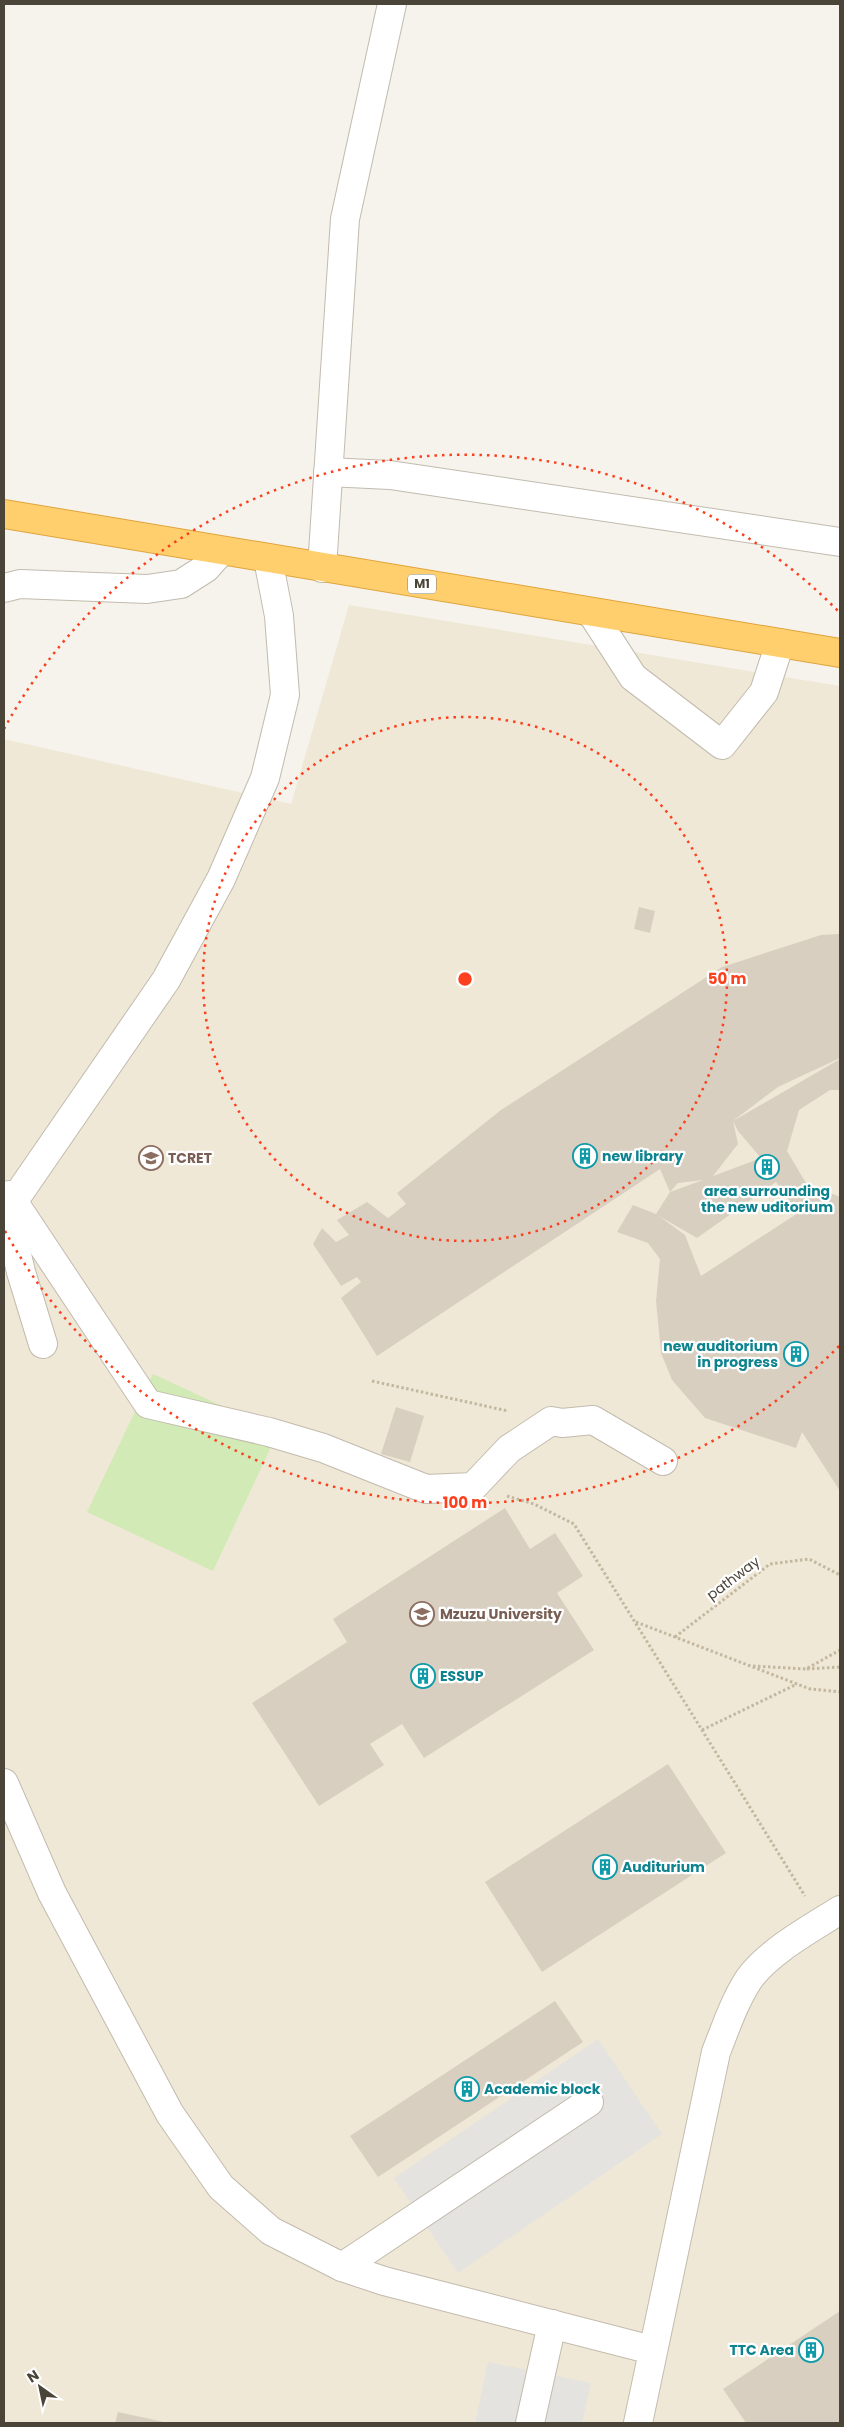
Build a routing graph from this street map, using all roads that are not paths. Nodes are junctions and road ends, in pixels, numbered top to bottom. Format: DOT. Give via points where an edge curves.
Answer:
graph roads {
  1 [pos="392,4"];
  2 [pos="328,472"];
  3 [pos="4,514"];
  4 [pos="840,542"];
  5 [pos="221,551"];
  6 [pos="268,559"];
  7 [pos="322,568"];
  8 [pos="4,588"];
  9 [pos="591,612"];
  10 [pos="780,643"];
  11 [pos="840,653"];
  12 [pos="9,1195"];
  13 [pos="43,1344"];
  14 [pos="663,1461"];
  15 [pos="4,1783"];
  16 [pos="831,1916"];
  17 [pos="589,2102"];
  18 [pos="342,2267"];
  19 [pos="552,2324"];
  20 [pos="652,2350"];
  21 [pos="530,2423"];
  22 [pos="638,2423"];
  1 -- 2 [label="street" via="345,219"];
  2 -- 4 [label="street" via="390,474"];
  2 -- 7 [label="street"];
  3 -- 5 [label="highway, M1"];
  5 -- 6 [label="highway, M1"];
  5 -- 8 [label="street" via="206,568 181,584 147,589 20,584"];
  6 -- 7 [label="highway, M1"];
  6 -- 12 [label="street" via="280,616 285,696 264,778 221,879 166,980"];
  7 -- 9 [label="highway, M1"];
  9 -- 10 [label="highway, M1"];
  9 -- 10 [label="street" via="633,677 722,745 764,692"];
  10 -- 11 [label="highway, M1"];
  12 -- 13 [label="street" via="10,1224"];
  12 -- 14 [label="street" via="148,1404 323,1448 426,1490 473,1487 509,1449 551,1421 593,1420"];
  15 -- 18 [label="street" via="52,1893 166,2106 221,2187 271,2231"];
  16 -- 20 [label="street" via="768,1960 750,1978 735,2004 716,2052"];
  17 -- 18 [label="street"];
  18 -- 19 [label="street" via="384,2281"];
  19 -- 20 [label="street"];
  19 -- 21 [label="street"];
  20 -- 22 [label="street"];
}
